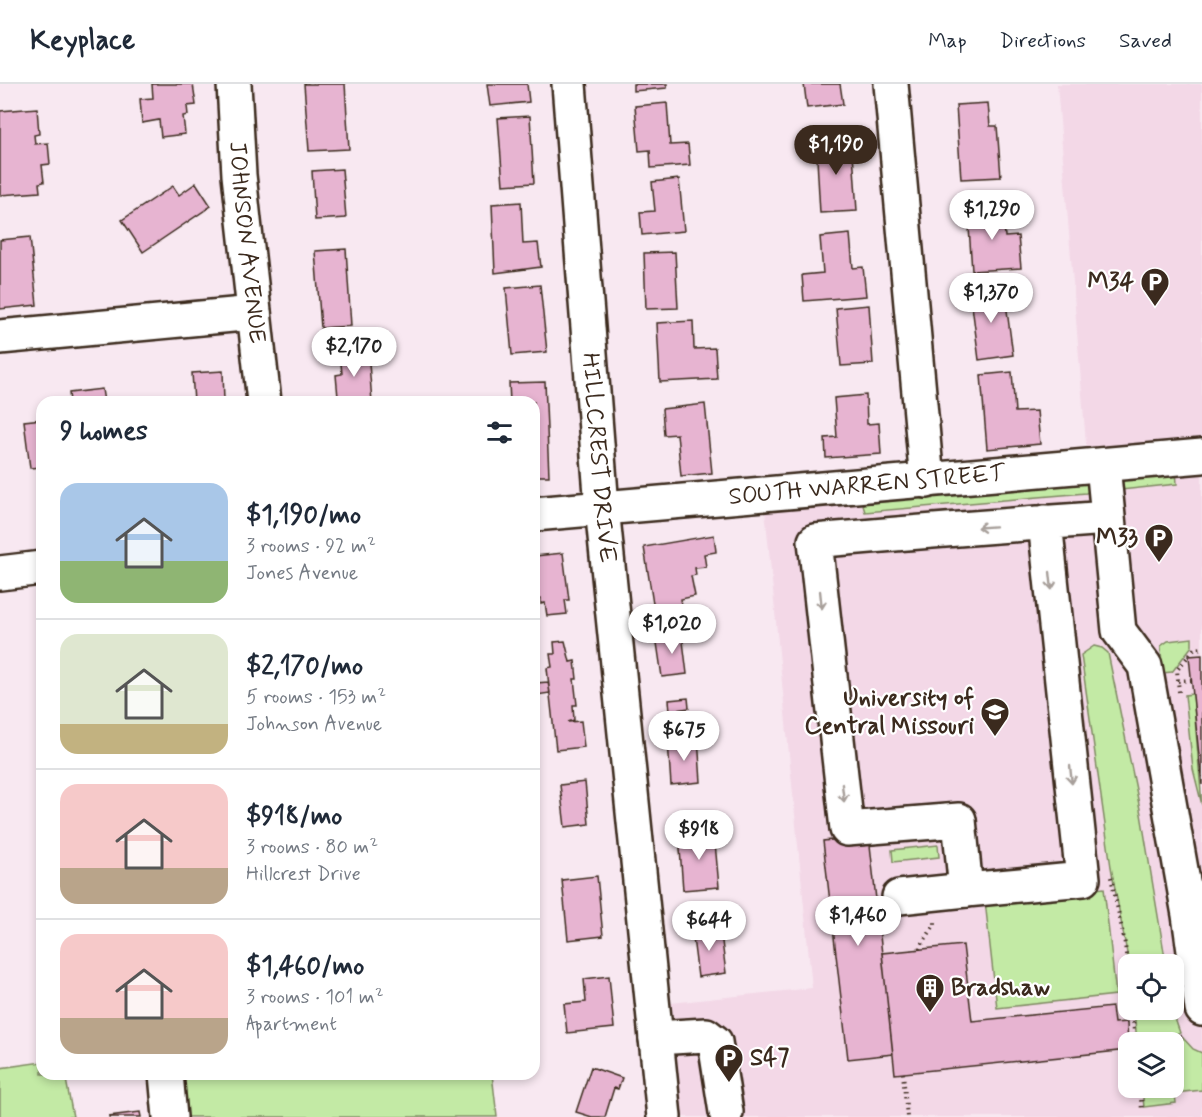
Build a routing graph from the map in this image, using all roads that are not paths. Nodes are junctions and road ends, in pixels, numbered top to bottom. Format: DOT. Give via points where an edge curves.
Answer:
graph roads {
  1 [pos="234,84"];
  2 [pos="569,84"];
  3 [pos="891,84"];
  4 [pos="254,313"];
  5 [pos="0,337"];
  6 [pos="263,396"];
  7 [pos="1202,456"];
  8 [pos="1103,465"];
  9 [pos="927,481"];
  10 [pos="845,487"];
  11 [pos="602,507"];
  12 [pos="540,513"];
  13 [pos="1107,518"];
  14 [pos="1045,522"];
  15 [pos="849,538"];
  16 [pos="36,569"];
  17 [pos="0,573"];
  18 [pos="966,890"];
  19 [pos="899,897"];
  20 [pos="1202,1009"];
  21 [pos="656,1038"];
  22 [pos="167,1080"];
  23 [pos="726,1112"];
  24 [pos="170,1117"];
  25 [pos="664,1117"];
  1 -- 4 [label="street, JOHNSON AVENUE"];
  2 -- 11 [label="street, HILLCREST DRIVE"];
  3 -- 9 [label="street"];
  4 -- 5 [label="street"];
  4 -- 6 [label="street, JOHNSON AVENUE"];
  7 -- 8 [label="street, SOUTH WARREN STREET"];
  8 -- 9 [label="street, SOUTH WARREN STREET"];
  8 -- 13 [label="street"];
  9 -- 10 [label="street, SOUTH WARREN STREET"];
  10 -- 11 [label="street, SOUTH WARREN STREET"];
  10 -- 15 [label="street"];
  11 -- 12 [label="street, SOUTH WARREN STREET"];
  11 -- 21 [label="street, HILLCREST DRIVE"];
  13 -- 14 [label="street"];
  13 -- 20 [label="street" via="1119,631 1145,666"];
  14 -- 15 [label="street, one-way"];
  14 -- 18 [label="street, one-way" via="1082,873"];
  15 -- 18 [label="street, one-way" via="815,542 847,829 959,820"];
  16 -- 17 [label="street"];
  18 -- 19 [label="street"];
  21 -- 23 [label="street" via="706,1035 715,1042"];
  21 -- 25 [label="street, HILLCREST DRIVE"];
  22 -- 24 [label="street"];
}
